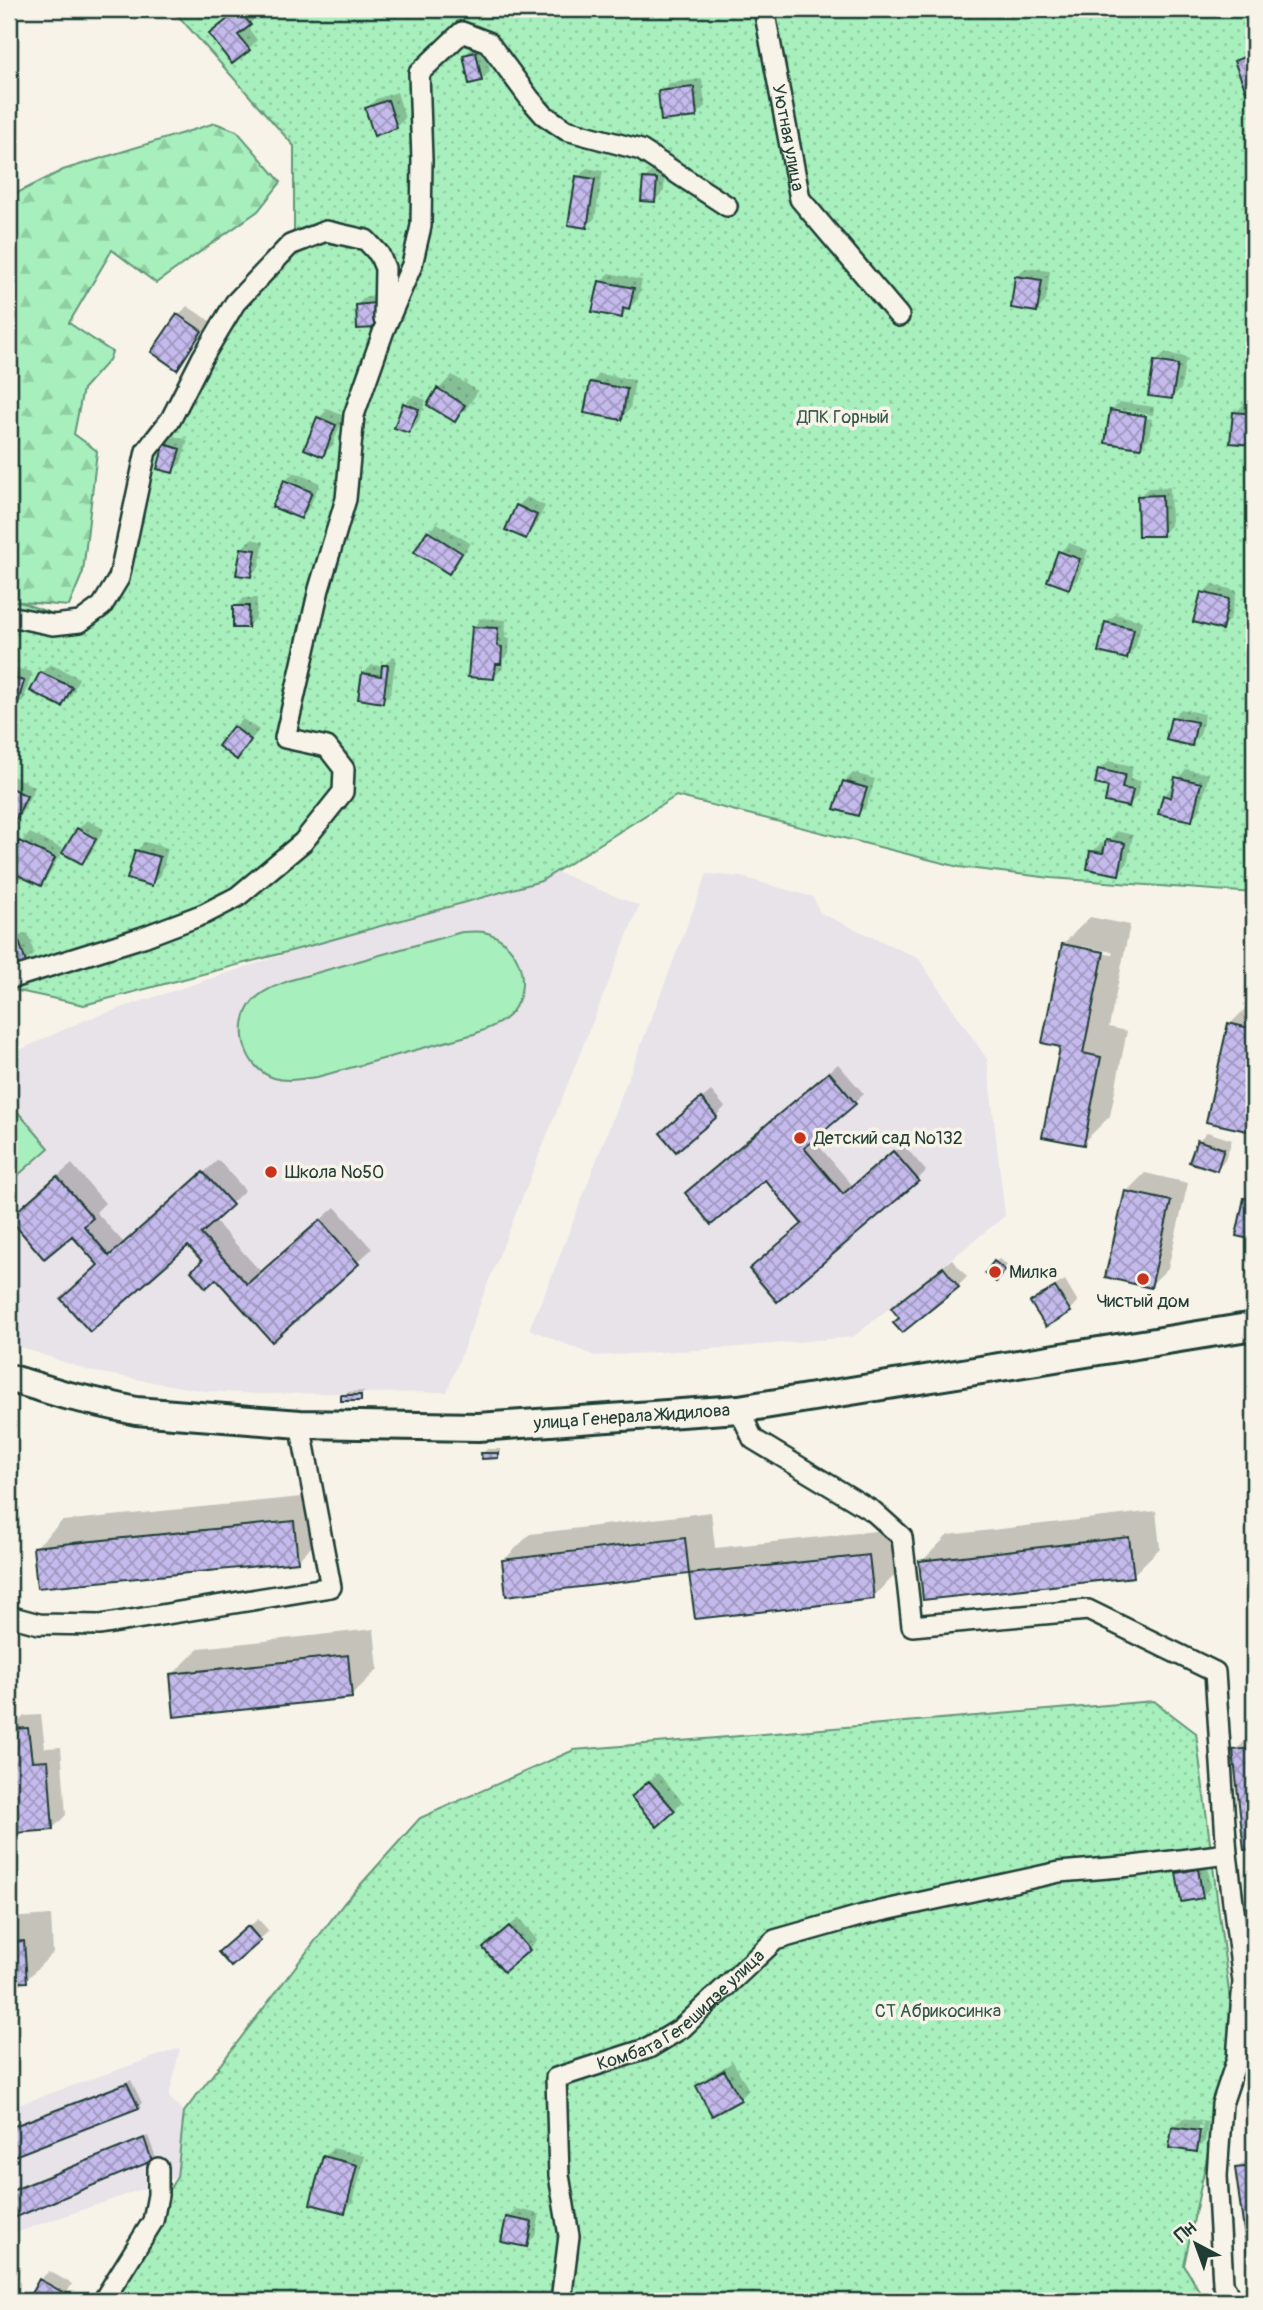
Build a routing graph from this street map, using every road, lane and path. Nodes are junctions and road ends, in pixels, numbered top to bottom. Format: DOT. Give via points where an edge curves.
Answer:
graph roads {
  1 [pos="764,9"];
  2 [pos="727,206"];
  3 [pos="899,316"];
  4 [pos="384,330"];
  5 [pos="9,616"];
  6 [pos="9,979"];
  7 [pos="1254,1326"];
  8 [pos="9,1378"];
  9 [pos="739,1409"];
  10 [pos="300,1424"];
  11 [pos="9,1616"];
  12 [pos="1227,1854"];
  13 [pos="158,2168"];
  14 [pos="103,2301"];
  15 [pos="561,2301"];
  16 [pos="1231,2301"];
  1 -- 3 [label="street, Уютная улица" via="800,199"];
  2 -- 4 [label="street" via="641,150 566,130 544,115 488,42 462,32 419,73 421,226 412,265"];
  4 -- 5 [label="street" via="385,268 366,240 326,231 290,245 235,303 171,419 146,451 119,578 102,606 80,622 53,625"];
  4 -- 6 [label="street" via="354,415 346,499 285,738 327,747 344,769 343,792 303,842 237,897 143,937"];
  7 -- 9 [label="main road, улица Генерала Жидилова"];
  8 -- 10 [label="main road, улица Генерала Жидилова" via="136,1410"];
  9 -- 10 [label="main road, улица Генерала Жидилова" via="478,1427"];
  9 -- 12 [label="street" via="753,1439 874,1511 902,1537 912,1626 1088,1610 1215,1672"];
  10 -- 11 [label="street" via="331,1587 100,1625 39,1624"];
  12 -- 15 [label="street, Комбата Гегешидзе улица" via="1059,1872 863,1914 775,1940 682,2028 649,2048 555,2078 559,2175 569,2235"];
  12 -- 16 [label="street" via="1243,1982 1237,2059 1222,2104 1217,2176 1223,2283"];
  13 -- 14 [label="street" via="159,2195 153,2221"];
}
